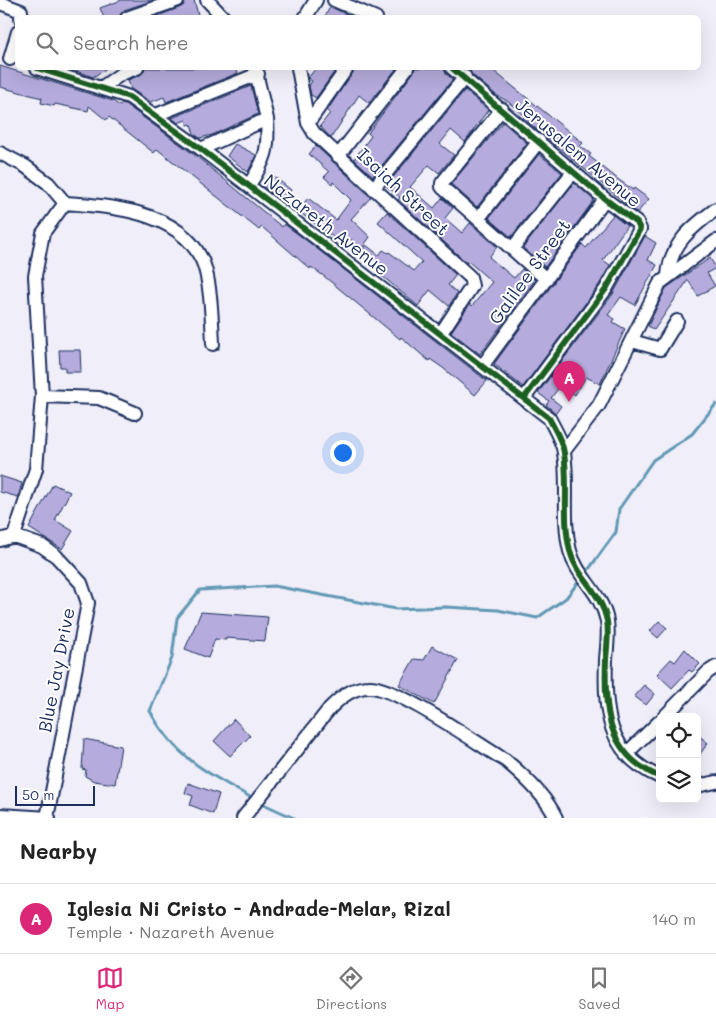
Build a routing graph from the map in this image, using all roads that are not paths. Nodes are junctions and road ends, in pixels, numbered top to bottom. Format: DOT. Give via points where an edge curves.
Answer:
graph roads {
  1 [pos="178,0"];
  2 [pos="207,0"];
  3 [pos="316,0"];
  4 [pos="334,0"];
  5 [pos="0,4"];
  6 [pos="21,15"];
  7 [pos="136,15"];
  8 [pos="221,15"];
  9 [pos="307,15"];
  10 [pos="369,15"];
  11 [pos="15,41"];
  12 [pos="9,59"];
  13 [pos="57,70"];
  14 [pos="132,70"];
  15 [pos="298,70"];
  16 [pos="346,70"];
  17 [pos="405,70"];
  18 [pos="455,70"];
  19 [pos="256,71"];
  20 [pos="465,77"];
  21 [pos="101,88"];
  22 [pos="502,109"];
  23 [pos="156,115"];
  24 [pos="267,120"];
  25 [pos="308,123"];
  26 [pos="539,142"];
  27 [pos="201,149"];
  28 [pos="0,153"];
  29 [pos="338,156"];
  30 [pos="572,172"];
  31 [pos="249,185"];
  32 [pos="373,189"];
  33 [pos="605,199"];
  34 [pos="65,203"];
  35 [pos="716,210"];
  36 [pos="478,219"];
  37 [pos="716,241"];
  38 [pos="512,249"];
  39 [pos="668,276"];
  40 [pos="546,279"];
  41 [pos="677,321"];
  42 [pos="441,333"];
  43 [pos="632,340"];
  44 [pos="213,344"];
  45 [pos="483,365"];
  46 [pos="42,396"];
  47 [pos="525,398"];
  48 [pos="135,413"];
  49 [pos="564,450"];
  50 [pos="14,536"];
  51 [pos="0,540"];
  52 [pos="716,667"];
  53 [pos="668,713"];
  54 [pos="656,725"];
  55 [pos="626,754"];
  56 [pos="656,775"];
  57 [pos="716,782"];
  58 [pos="701,785"];
  59 [pos="247,813"];
  60 [pos="0,815"];
  61 [pos="48,818"];
  62 [pos="556,818"];
  1 -- 7 [label="street"];
  2 -- 8 [label="street"];
  3 -- 9 [label="street"];
  4 -- 10 [label="street"];
  5 -- 6 [label="street" via="17,8"];
  11 -- 12 [label="street"];
  13 -- 21 [label="street, Nazareth Avenue"];
  14 -- 21 [label="street"];
  15 -- 25 [label="street, Isaiah Street"];
  16 -- 25 [label="street"];
  17 -- 29 [label="street"];
  18 -- 20 [label="street, Jerusalem Avenue"];
  19 -- 23 [label="street"];
  19 -- 24 [label="street"];
  20 -- 22 [label="street, Jerusalem Avenue"];
  20 -- 32 [label="street"];
  21 -- 23 [label="street, Nazareth Avenue" via="129,97"];
  22 -- 26 [label="street, Jerusalem Avenue"];
  22 -- 36 [label="street" via="442,183 442,187"];
  23 -- 27 [label="street, Nazareth Avenue"];
  24 -- 27 [label="street"];
  24 -- 31 [label="street" via="269,145 261,168"];
  25 -- 29 [label="street, Isaiah Street"];
  26 -- 30 [label="street, Jerusalem Avenue"];
  26 -- 36 [label="street"];
  27 -- 31 [label="street, Nazareth Avenue"];
  28 -- 34 [label="street" via="48,183"];
  29 -- 32 [label="street, Isaiah Street"];
  30 -- 33 [label="street, Jerusalem Avenue"];
  30 -- 38 [label="street"];
  31 -- 42 [label="street, Nazareth Avenue"];
  32 -- 42 [label="street, Isaiah Street" via="470,277 472,286"];
  33 -- 40 [label="street, Galilee Street"];
  33 -- 47 [label="street, Jerusalem Avenue" via="637,223 638,235 606,289"];
  34 -- 44 [label="street" via="124,210 157,220 187,237 202,259"];
  34 -- 46 [label="street" via="43,233 35,276"];
  35 -- 39 [label="street" via="676,244"];
  36 -- 38 [label="street"];
  37 -- 39 [label="street"];
  38 -- 40 [label="street"];
  39 -- 43 [label="street" via="660,283"];
  40 -- 45 [label="street, Galilee Street"];
  41 -- 43 [label="street" via="660,349"];
  42 -- 45 [label="street, Nazareth Avenue"];
  43 -- 49 [label="street" via="599,405"];
  45 -- 47 [label="street, Nazareth Avenue"];
  46 -- 48 [label="street" via="99,398"];
  46 -- 50 [label="street" via="36,469"];
  47 -- 49 [label="street, Nazareth Avenue" via="549,418"];
  49 -- 55 [label="street" via="571,553 578,570 602,601 608,623 605,692 610,726"];
  50 -- 51 [label="street"];
  50 -- 61 [label="street, Blue Jay Drive" via="42,546 56,556 81,583 88,603"];
  52 -- 53 [label="street"];
  54 -- 55 [label="street"];
  55 -- 56 [label="street"];
  57 -- 58 [label="street"];
  59 -- 62 [label="street" via="330,708 343,695 370,687 394,693 505,760 520,773"];
  60 -- 61 [label="street"];
}
